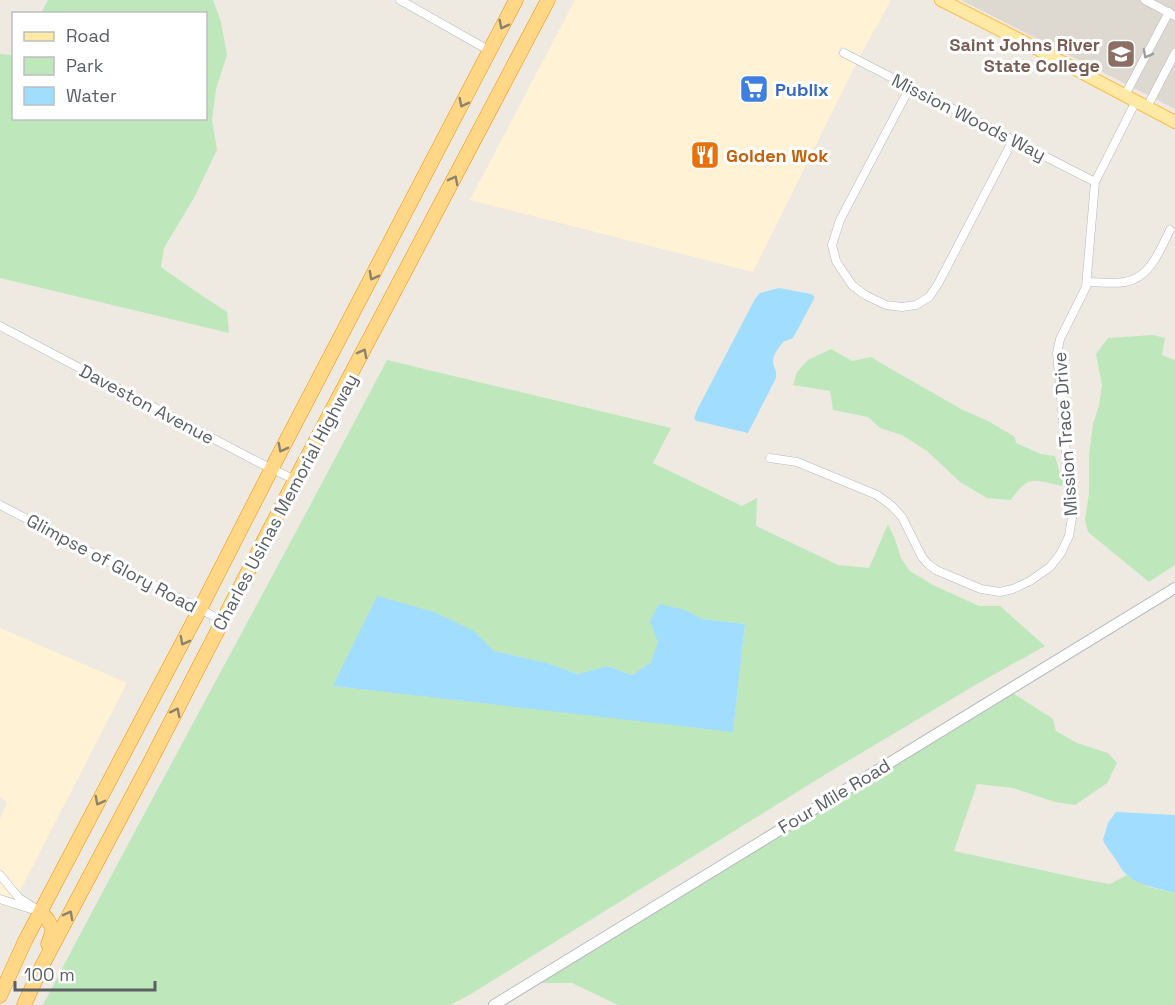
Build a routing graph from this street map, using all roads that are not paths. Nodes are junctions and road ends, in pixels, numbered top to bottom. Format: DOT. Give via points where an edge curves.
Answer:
graph roads {
  1 [pos="400,0"];
  2 [pos="516,0"];
  3 [pos="548,0"];
  4 [pos="941,0"];
  5 [pos="1145,0"];
  6 [pos="1172,14"];
  7 [pos="490,51"];
  8 [pos="844,52"];
  9 [pos="1175,53"];
  10 [pos="910,87"];
  11 [pos="1136,101"];
  12 [pos="1175,122"];
  13 [pos="1013,140"];
  14 [pos="1095,182"];
  15 [pos="1170,230"];
  16 [pos="1087,282"];
  17 [pos="0,326"];
  18 [pos="770,458"];
  19 [pos="272,468"];
  20 [pos="296,480"];
  21 [pos="0,505"];
  22 [pos="1175,588"];
  23 [pos="200,609"];
  24 [pos="223,621"];
  25 [pos="0,874"];
  26 [pos="0,899"];
  27 [pos="41,912"];
  28 [pos="0,996"];
  29 [pos="18,1005"];
  30 [pos="24,1005"];
  31 [pos="494,1005"];
  1 -- 7 [label="street"];
  2 -- 7 [label="highway, Charles Usinas Memorial Highway, one-way"];
  20 -- 3 [label="highway, Charles Usinas Memorial Highway, one-way"];
  4 -- 11 [label="main road"];
  5 -- 6 [label="street"];
  6 -- 11 [label="street, one-way"];
  7 -- 19 [label="highway, Charles Usinas Memorial Highway, one-way"];
  8 -- 10 [label="street, Mission Woods Way"];
  9 -- 11 [label="street"];
  10 -- 13 [label="street, Mission Woods Way"];
  10 -- 13 [label="street" via="840,220 832,244 836,261 852,285 865,295 902,308 929,297"];
  11 -- 12 [label="main road"];
  11 -- 14 [label="street"];
  13 -- 14 [label="street, Mission Woods Way"];
  14 -- 16 [label="street, Mission Trace Drive"];
  15 -- 16 [label="street" via="1154,262 1138,278 1124,283"];
  16 -- 18 [label="street, Mission Trace Drive" via="1057,353 1072,518 1069,537 1050,567 1030,581 1000,592 936,570 922,557 902,517 877,495 798,462"];
  17 -- 19 [label="street, Daveston Avenue"];
  19 -- 20 [label="street, Daveston Avenue"];
  19 -- 23 [label="highway, Charles Usinas Memorial Highway"];
  20 -- 24 [label="highway, Charles Usinas Memorial Highway"];
  21 -- 23 [label="street, Glimpse of Glory Road"];
  22 -- 31 [label="main road, Four Mile Road"];
  23 -- 24 [label="street, Glimpse of Glory Road"];
  23 -- 27 [label="highway, Charles Usinas Memorial Highway, one-way"];
  30 -- 24 [label="highway, Charles Usinas Memorial Highway, one-way"];
  25 -- 27 [label="street" via="19,898"];
  26 -- 27 [label="street"];
  27 -- 28 [label="highway, Charles Usinas Memorial Highway"];
  27 -- 29 [label="highway" via="52,930"];
}
